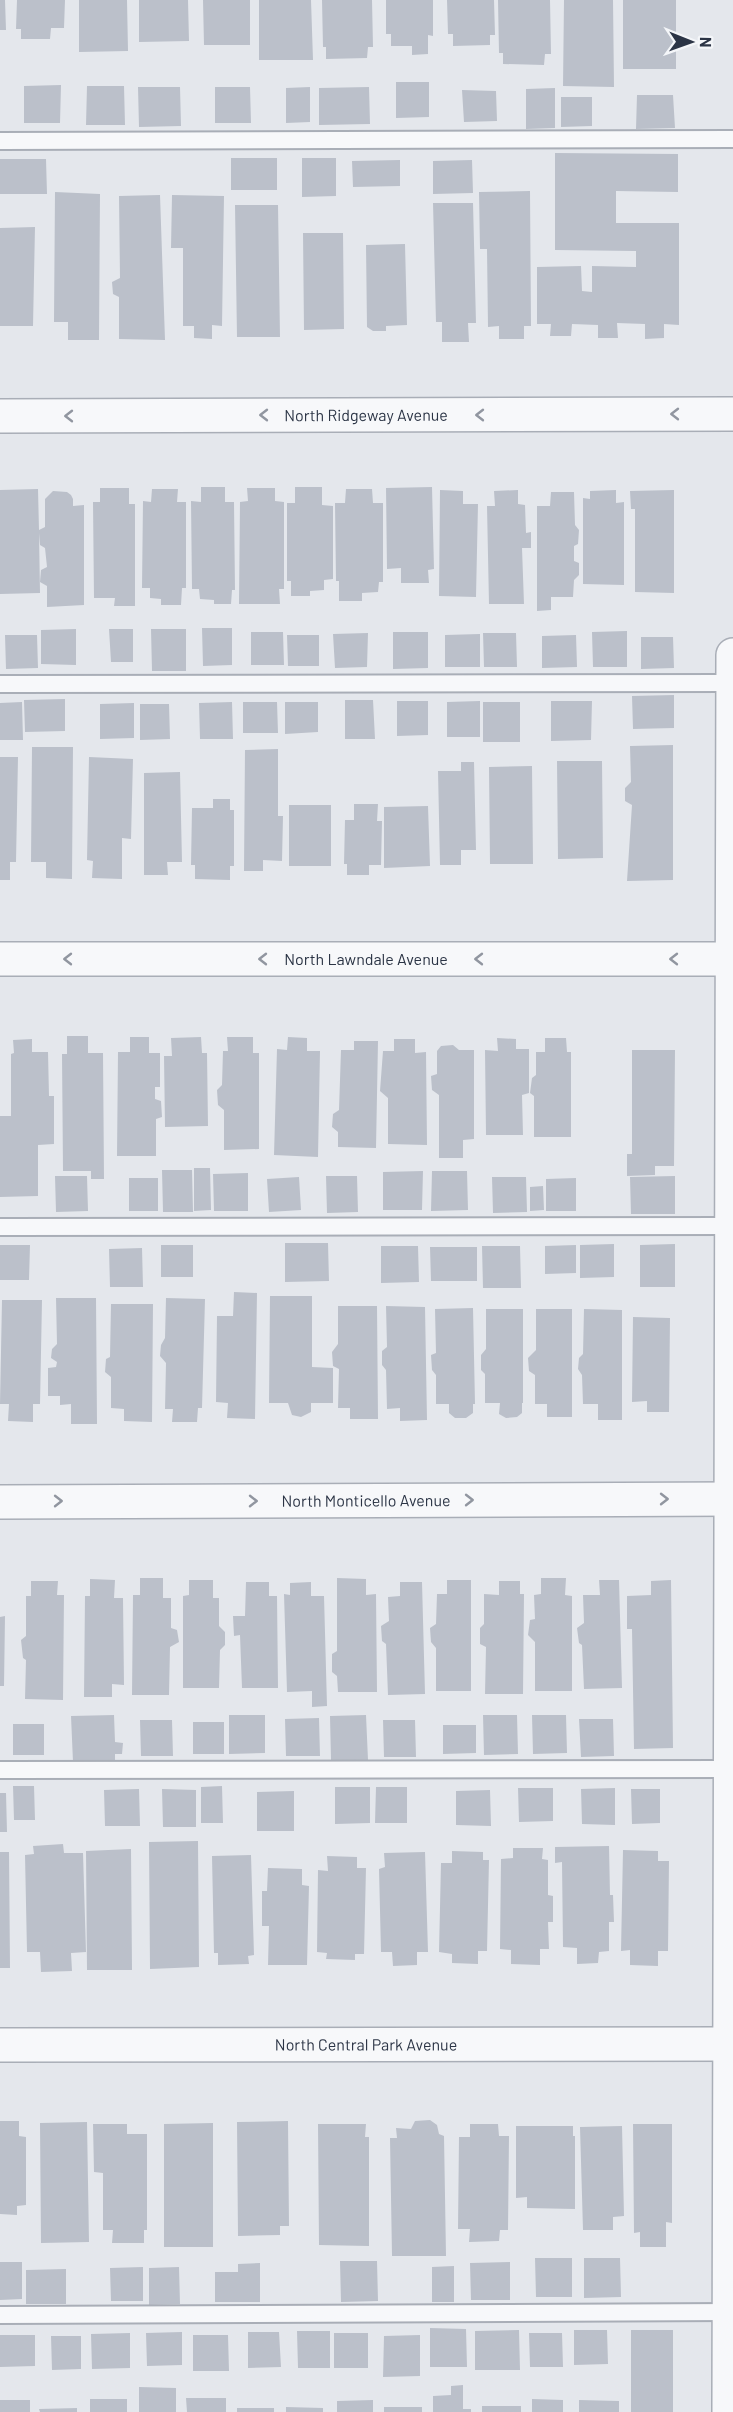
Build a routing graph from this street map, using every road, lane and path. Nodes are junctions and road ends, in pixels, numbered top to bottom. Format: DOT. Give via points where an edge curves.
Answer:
graph roads {
  1 [pos="733,139"];
  2 [pos="0,141"];
  3 [pos="733,414"];
  4 [pos="0,416"];
  5 [pos="733,655"];
  6 [pos="733,683"];
  7 [pos="0,684"];
  8 [pos="0,959"];
  9 [pos="733,959"];
  10 [pos="732,1226"];
  11 [pos="0,1227"];
  12 [pos="732,1498"];
  13 [pos="0,1502"];
  14 [pos="732,1769"];
  15 [pos="0,1770"];
  16 [pos="731,2044"];
  17 [pos="0,2045"];
  18 [pos="731,2312"];
  19 [pos="0,2315"];
  20 [pos="729,2412"];
  1 -- 2 [label="lane"];
  3 -- 4 [label="street, North Ridgeway Avenue, one-way"];
  5 -- 6 [label="street"];
  6 -- 7 [label="lane"];
  6 -- 9 [label="street"];
  9 -- 8 [label="street, North Lawndale Avenue, one-way"];
  9 -- 10 [label="street"];
  10 -- 11 [label="lane"];
  10 -- 12 [label="street"];
  13 -- 12 [label="street, North Monticello Avenue, one-way"];
  12 -- 14 [label="street"];
  14 -- 15 [label="lane"];
  14 -- 16 [label="street"];
  16 -- 17 [label="street, North Central Park Avenue"];
  16 -- 18 [label="street"];
  18 -- 19 [label="lane"];
  18 -- 20 [label="street"];
}
